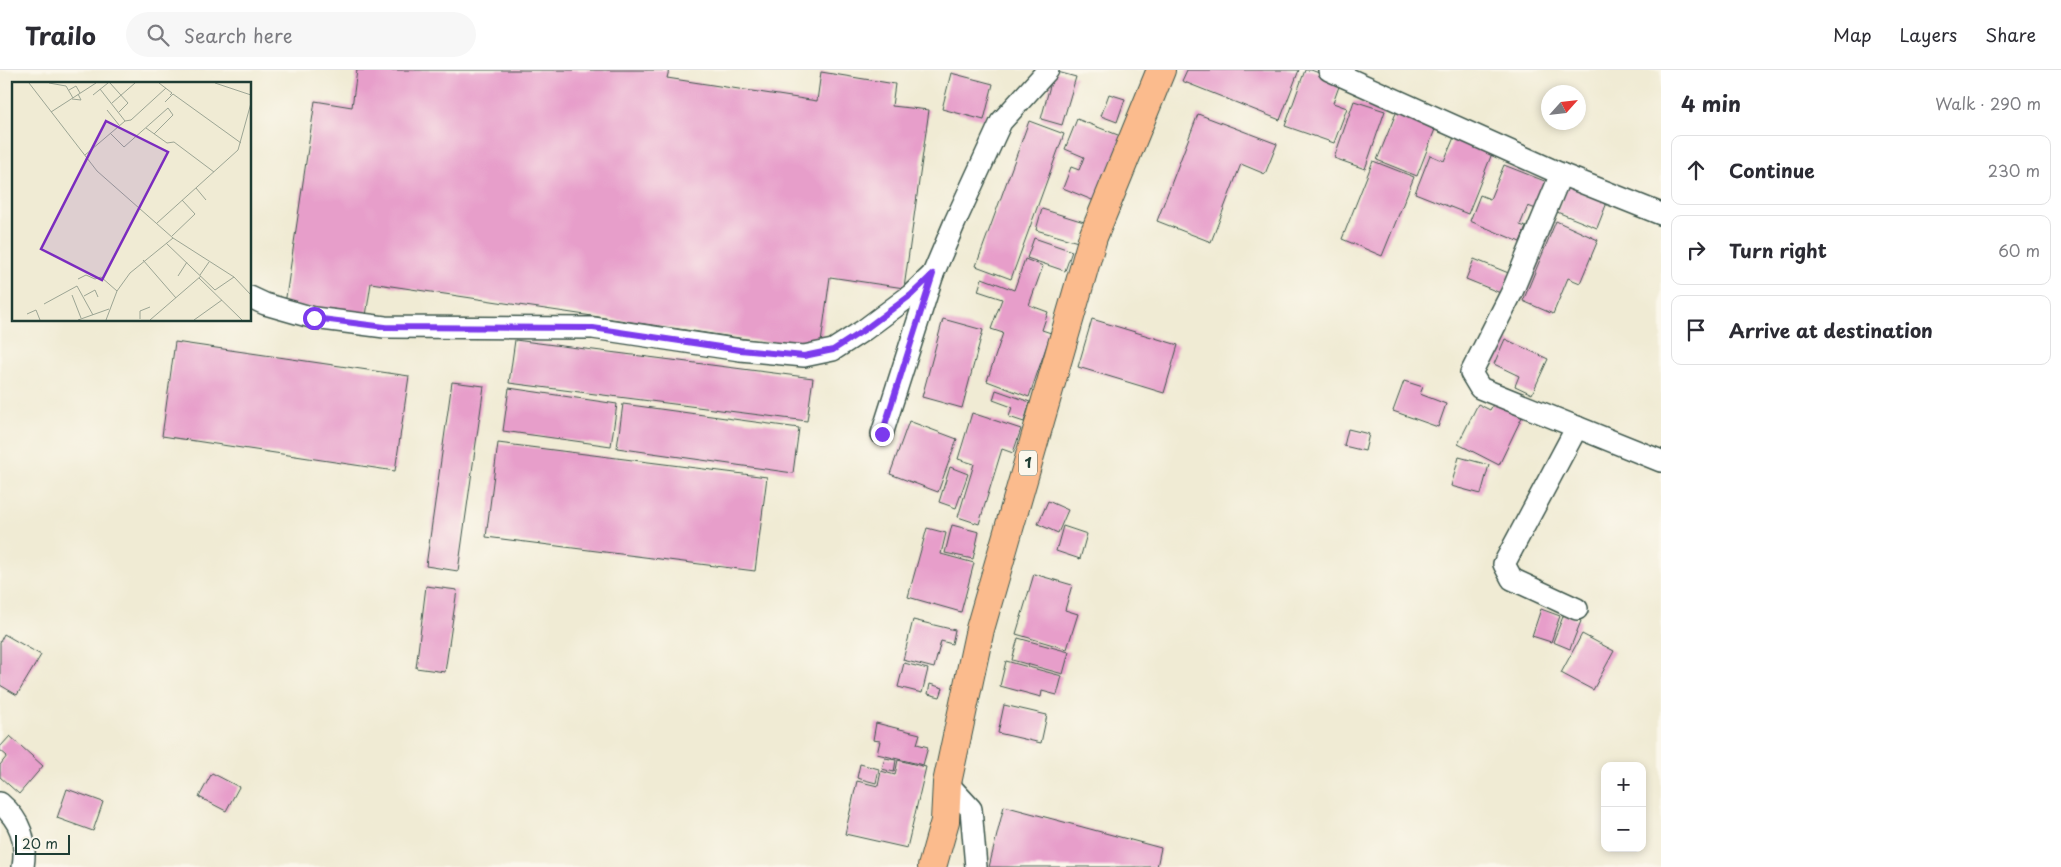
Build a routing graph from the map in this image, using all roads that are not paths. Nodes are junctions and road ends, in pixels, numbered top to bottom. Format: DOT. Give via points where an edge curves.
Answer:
graph roads {
  1 [pos="1048,70"];
  2 [pos="1161,70"];
  3 [pos="1329,70"];
  4 [pos="1561,174"];
  5 [pos="1661,214"];
  6 [pos="933,274"];
  7 [pos="251,297"];
  8 [pos="1577,427"];
  9 [pos="882,434"];
  10 [pos="1661,461"];
  11 [pos="1577,609"];
  12 [pos="947,783"];
  13 [pos="0,802"];
  14 [pos="23,867"];
  15 [pos="932,867"];
  16 [pos="976,867"];
  1 -- 6 [label="street" via="1001,122"];
  2 -- 12 [label="highway, 1" via="1093,237 980,629"];
  3 -- 4 [label="street"];
  4 -- 5 [label="street"];
  4 -- 8 [label="street" via="1512,292 1471,373 1480,388"];
  6 -- 7 [label="street" via="903,301 833,350 804,356 593,328 385,327 314,318"];
  6 -- 9 [label="street"];
  8 -- 10 [label="street"];
  8 -- 11 [label="street" via="1504,564 1512,579"];
  12 -- 15 [label="highway, 1" via="945,820"];
  12 -- 16 [label="street" via="971,809"];
  13 -- 14 [label="street" via="24,834"];
}
